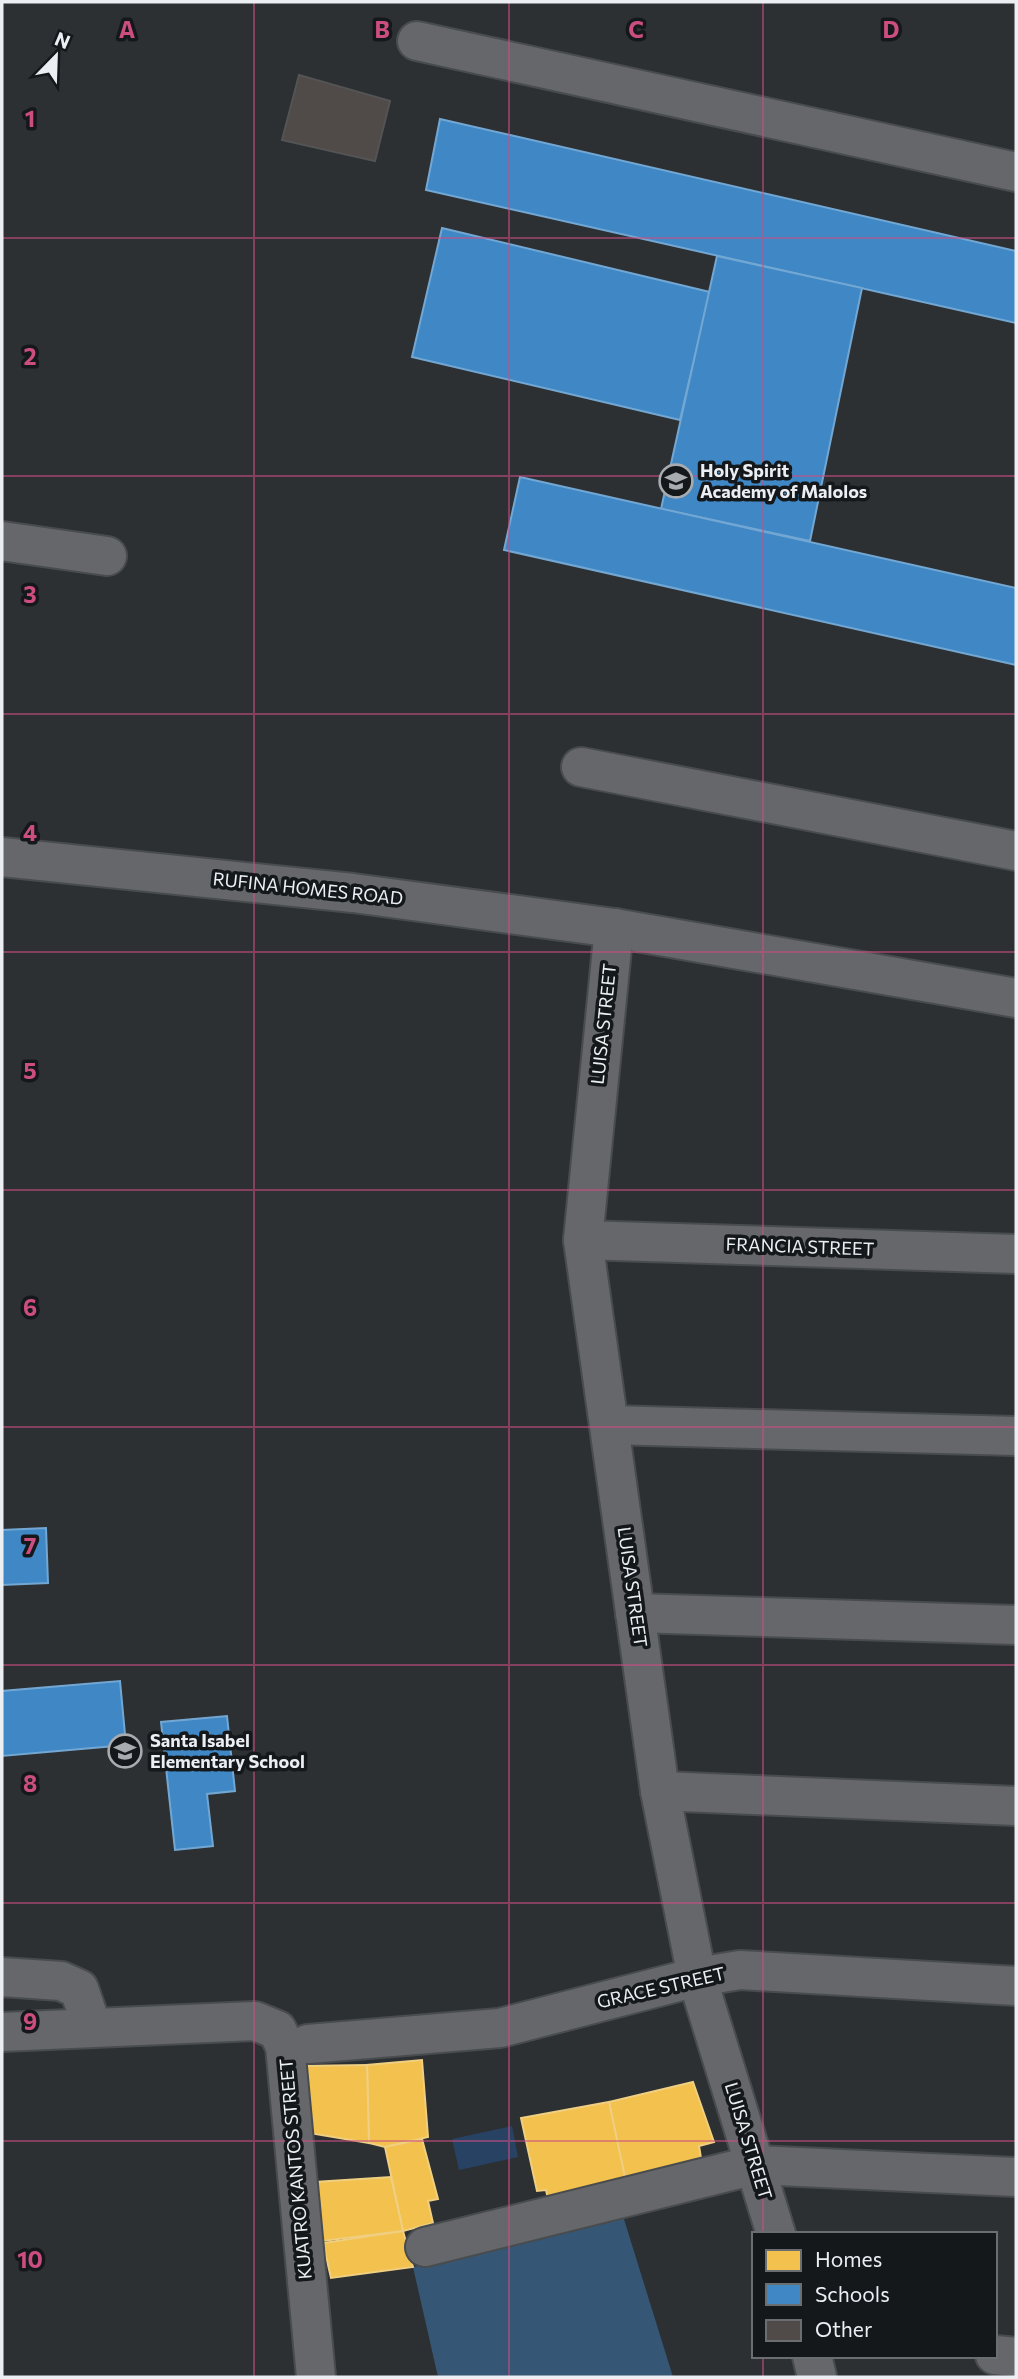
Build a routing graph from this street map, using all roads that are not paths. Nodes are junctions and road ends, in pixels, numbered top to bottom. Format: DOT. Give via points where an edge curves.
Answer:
graph roads {
  1 [pos="417,41"];
  2 [pos="1016,172"];
  3 [pos="2,541"];
  4 [pos="107,556"];
  5 [pos="581,767"];
  6 [pos="1016,851"];
  7 [pos="2,857"];
  8 [pos="614,928"];
  9 [pos="1016,998"];
  10 [pos="583,1240"];
  11 [pos="1016,1254"];
  12 [pos="610,1425"];
  13 [pos="1016,1436"];
  14 [pos="635,1613"];
  15 [pos="1016,1625"];
  16 [pos="660,1791"];
  17 [pos="1016,1806"];
  18 [pos="2,1976"];
  19 [pos="697,1977"];
  20 [pos="1016,1986"];
  21 [pos="92,2027"];
  22 [pos="2,2032"];
  23 [pos="308,2044"];
  24 [pos="755,2165"];
  25 [pos="1016,2177"];
  26 [pos="775,2232"];
  27 [pos="425,2247"];
  28 [pos="997,2355"];
  29 [pos="1016,2357"];
  30 [pos="812,2358"];
  31 [pos="316,2377"];
  32 [pos="817,2377"];
  1 -- 2 [label="street"];
  3 -- 4 [label="street"];
  5 -- 6 [label="street"];
  7 -- 8 [label="street, RUFINA HOMES ROAD" via="353,893"];
  8 -- 9 [label="street, RUFINA HOMES ROAD"];
  8 -- 10 [label="street, LUISA STREET"];
  10 -- 11 [label="street, FRANCIA STREET"];
  10 -- 12 [label="street, LUISA STREET"];
  12 -- 13 [label="street"];
  12 -- 14 [label="street, LUISA STREET"];
  14 -- 15 [label="street"];
  14 -- 16 [label="street, LUISA STREET"];
  16 -- 17 [label="street"];
  16 -- 19 [label="street, LUISA STREET"];
  18 -- 21 [label="street" via="61,1981 79,1990"];
  19 -- 20 [label="street, GRACE STREET" via="740,1970"];
  19 -- 23 [label="street, GRACE STREET" via="500,2028"];
  19 -- 24 [label="street, LUISA STREET"];
  21 -- 22 [label="street, KUATRO KANTOS STREET"];
  21 -- 31 [label="street, KUATRO KANTOS STREET" via="255,2021 276,2030 285,2046"];
  24 -- 25 [label="street"];
  24 -- 26 [label="street, LUISA STREET"];
  24 -- 27 [label="street"];
  28 -- 29 [label="street"];
  30 -- 32 [label="street"];
}
